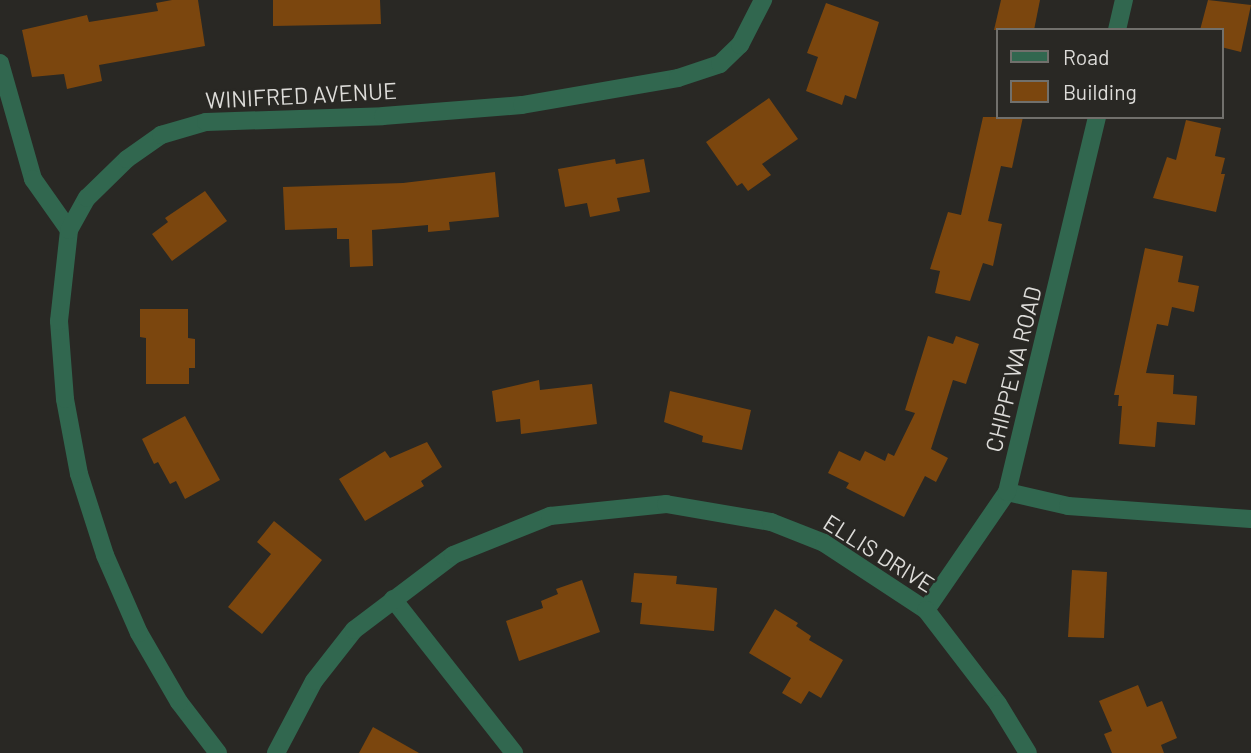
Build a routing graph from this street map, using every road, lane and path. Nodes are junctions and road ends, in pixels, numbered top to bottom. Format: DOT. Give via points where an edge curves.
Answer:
graph roads {
  1 [pos="763,0"];
  2 [pos="1124,0"];
  3 [pos="1117,28"];
  4 [pos="0,63"];
  5 [pos="1097,119"];
  6 [pos="69,230"];
  7 [pos="1007,492"];
  8 [pos="1251,519"];
  9 [pos="393,599"];
  10 [pos="926,610"];
  11 [pos="218,753"];
  12 [pos="276,753"];
  13 [pos="514,753"];
  14 [pos="1028,753"];
  1 -- 6 [label="street, WINIFRED AVENUE" via="740,45 720,64 678,78 522,105 383,116 206,122 161,135 127,159 87,198"];
  2 -- 3 [label="street"];
  4 -- 6 [label="street" via="33,179"];
  5 -- 7 [label="street, CHIPPEWA ROAD"];
  6 -- 11 [label="street, WINIFRED AVENUE" via="59,321 65,399 79,474 105,555 139,633 179,702"];
  7 -- 8 [label="street" via="1068,506"];
  7 -- 10 [label="street, CHIPPEWA ROAD"];
  9 -- 10 [label="street, ELLIS DRIVE" via="453,555 550,516 666,504 718,509 824,543"];
  9 -- 12 [label="street, ELLIS DRIVE" via="354,631 314,681"];
  9 -- 13 [label="street"];
  10 -- 14 [label="street, ELLIS DRIVE" via="998,704"];
}
